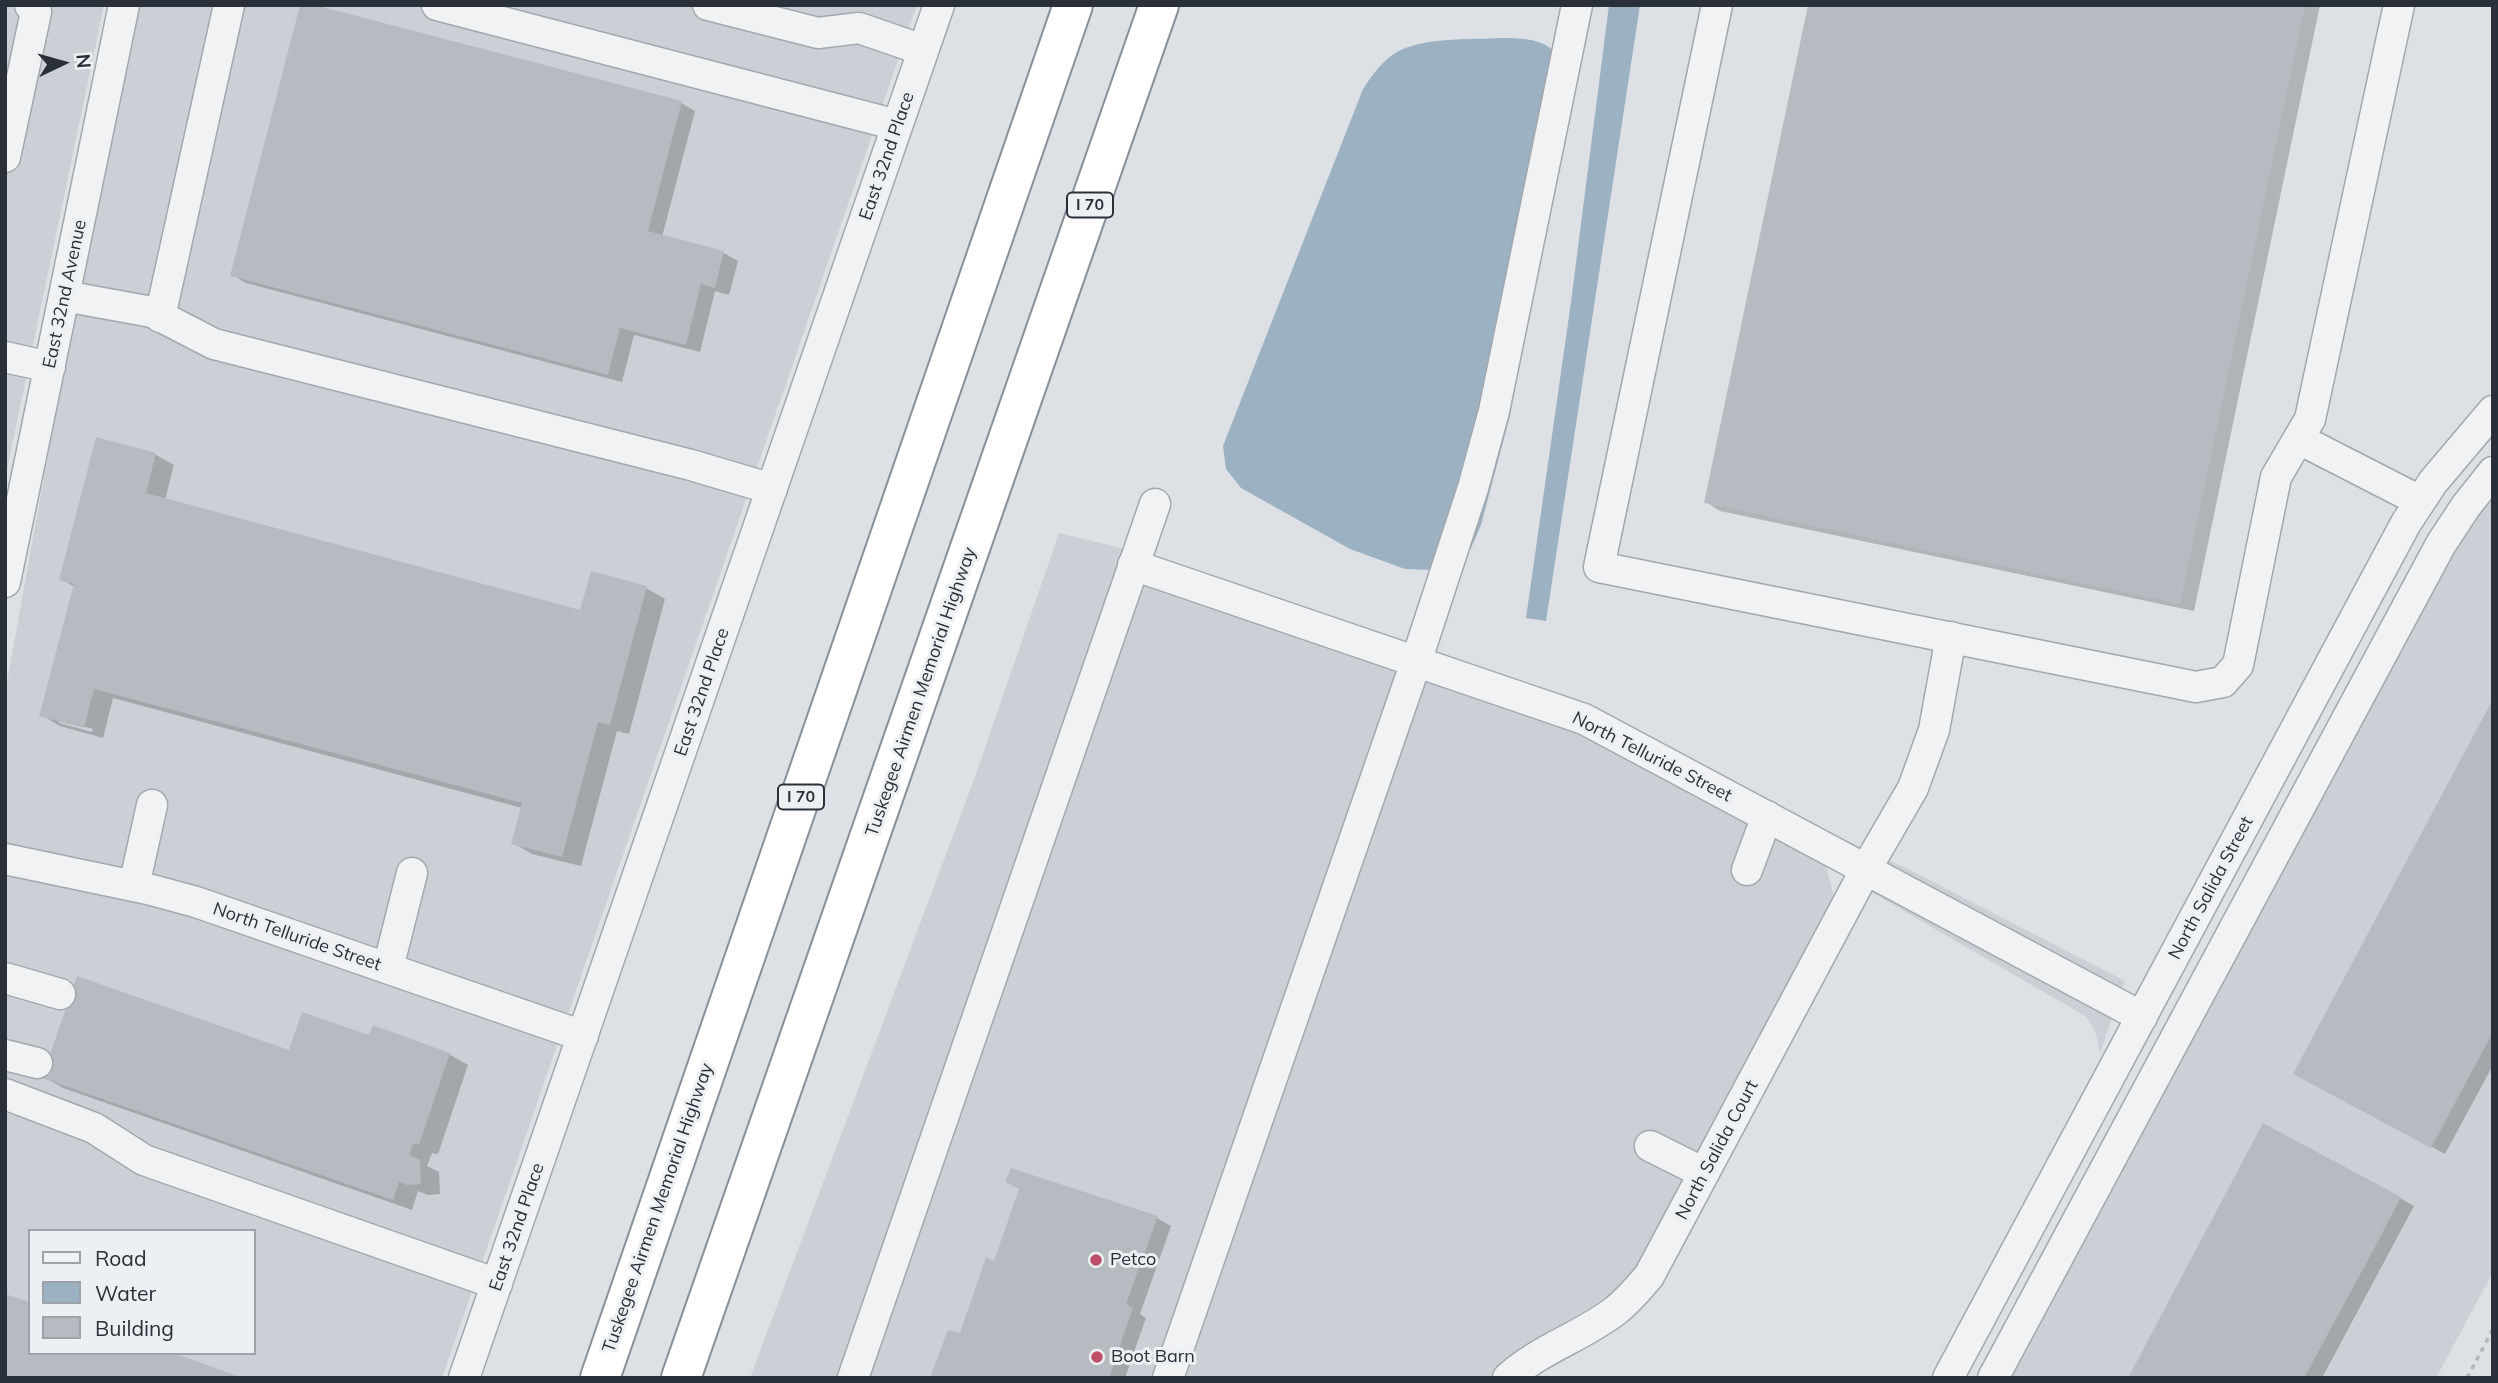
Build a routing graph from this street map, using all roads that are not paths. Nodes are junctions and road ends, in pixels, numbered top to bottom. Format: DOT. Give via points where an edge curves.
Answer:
graph roads {
  1 [pos="30,5"];
  2 [pos="124,5"];
  3 [pos="229,5"];
  4 [pos="437,5"];
  5 [pos="708,5"];
  6 [pos="939,5"];
  7 [pos="1066,5"];
  8 [pos="1073,5"];
  9 [pos="1158,5"];
  10 [pos="1186,5"];
  11 [pos="1577,5"];
  12 [pos="1717,5"];
  13 [pos="2399,5"];
  14 [pos="923,50"];
  15 [pos="897,125"];
  16 [pos="5,157"];
  17 [pos="1000,215"];
  18 [pos="64,296"];
  19 [pos="159,317"];
  20 [pos="5,357"];
  21 [pos="50,366"];
  22 [pos="1021,405"];
  23 [pos="2493,411"];
  24 [pos="2299,439"];
  25 [pos="2493,472"];
  26 [pos="772,489"];
  27 [pos="2420,501"];
  28 [pos="1155,504"];
  29 [pos="1133,565"];
  30 [pos="5,582"];
  31 [pos="1951,637"];
  32 [pos="1416,662"];
  33 [pos="152,805"];
  34 [pos="1767,816"];
  35 [pos="5,859"];
  36 [pos="1866,869"];
  37 [pos="1747,870"];
  38 [pos="412,873"];
  39 [pos="134,886"];
  40 [pos="388,968"];
  41 [pos="5,978"];
  42 [pos="60,994"];
  43 [pos="2142,1017"];
  44 [pos="583,1036"];
  45 [pos="5,1055"];
  46 [pos="37,1063"];
  47 [pos="5,1094"];
  48 [pos="1650,1146"];
  49 [pos="1704,1173"];
  50 [pos="497,1284"];
  51 [pos="464,1378"];
  52 [pos="600,1378"];
  53 [pos="681,1378"];
  54 [pos="853,1378"];
  55 [pos="1167,1378"];
  56 [pos="1508,1378"];
  57 [pos="1948,1378"];
  58 [pos="1993,1378"];
  1 -- 16 [label="street" via="36,12"];
  2 -- 18 [label="street, East 32nd Avenue"];
  3 -- 19 [label="street"];
  4 -- 15 [label="street"];
  5 -- 14 [label="street" via="818,33 859,28"];
  6 -- 14 [label="street, East 32nd Place"];
  7 -- 17 [label="highway"];
  8 -- 17 [label="highway, Tuskegee Airmen Memorial Highway / I 70"];
  9 -- 22 [label="highway, Tuskegee Airmen Memorial Highway / I 70"];
  10 -- 22 [label="highway"];
  11 -- 32 [label="street" via="1494,411"];
  12 -- 31 [label="street" via="1599,566"];
  13 -- 24 [label="street" via="2310,419"];
  14 -- 15 [label="street, East 32nd Place"];
  15 -- 26 [label="street, East 32nd Place"];
  17 -- 52 [label="highway, Tuskegee Airmen Memorial Highway / I 70"];
  18 -- 19 [label="street"];
  18 -- 21 [label="street, East 32nd Avenue"];
  19 -- 26 [label="street" via="214,344"];
  20 -- 21 [label="street"];
  21 -- 30 [label="street, East 32nd Avenue"];
  22 -- 53 [label="highway, Tuskegee Airmen Memorial Highway / I 70"];
  23 -- 27 [label="street, North Salida Street"];
  24 -- 27 [label="street"];
  24 -- 31 [label="street" via="2276,477 2238,665 2223,682 2196,687"];
  25 -- 58 [label="street" via="2441,544"];
  26 -- 44 [label="street, East 32nd Place"];
  27 -- 43 [label="street, North Salida Street"];
  28 -- 29 [label="street"];
  29 -- 32 [label="street, North Telluride Street"];
  29 -- 54 [label="street"];
  31 -- 36 [label="street, North Salida Court" via="1934,730 1913,788"];
  32 -- 34 [label="street, North Telluride Street" via="1584,719"];
  32 -- 55 [label="street"];
  33 -- 39 [label="street"];
  34 -- 36 [label="street, North Telluride Street"];
  34 -- 37 [label="street"];
  35 -- 39 [label="street, North Telluride Street"];
  36 -- 43 [label="street, North Telluride Street"];
  36 -- 49 [label="street, North Salida Court"];
  38 -- 40 [label="street"];
  39 -- 40 [label="street, North Telluride Street" via="196,902"];
  40 -- 44 [label="street, North Telluride Street"];
  41 -- 42 [label="street"];
  43 -- 57 [label="street, North Salida Street"];
  44 -- 50 [label="street, East 32nd Place"];
  45 -- 46 [label="street"];
  47 -- 50 [label="street" via="94,1129 145,1160"];
  48 -- 49 [label="street"];
  49 -- 56 [label="street, North Salida Court" via="1668,1243 1634,1295 1594,1325 1535,1356"];
  50 -- 51 [label="street, East 32nd Place"];
}
